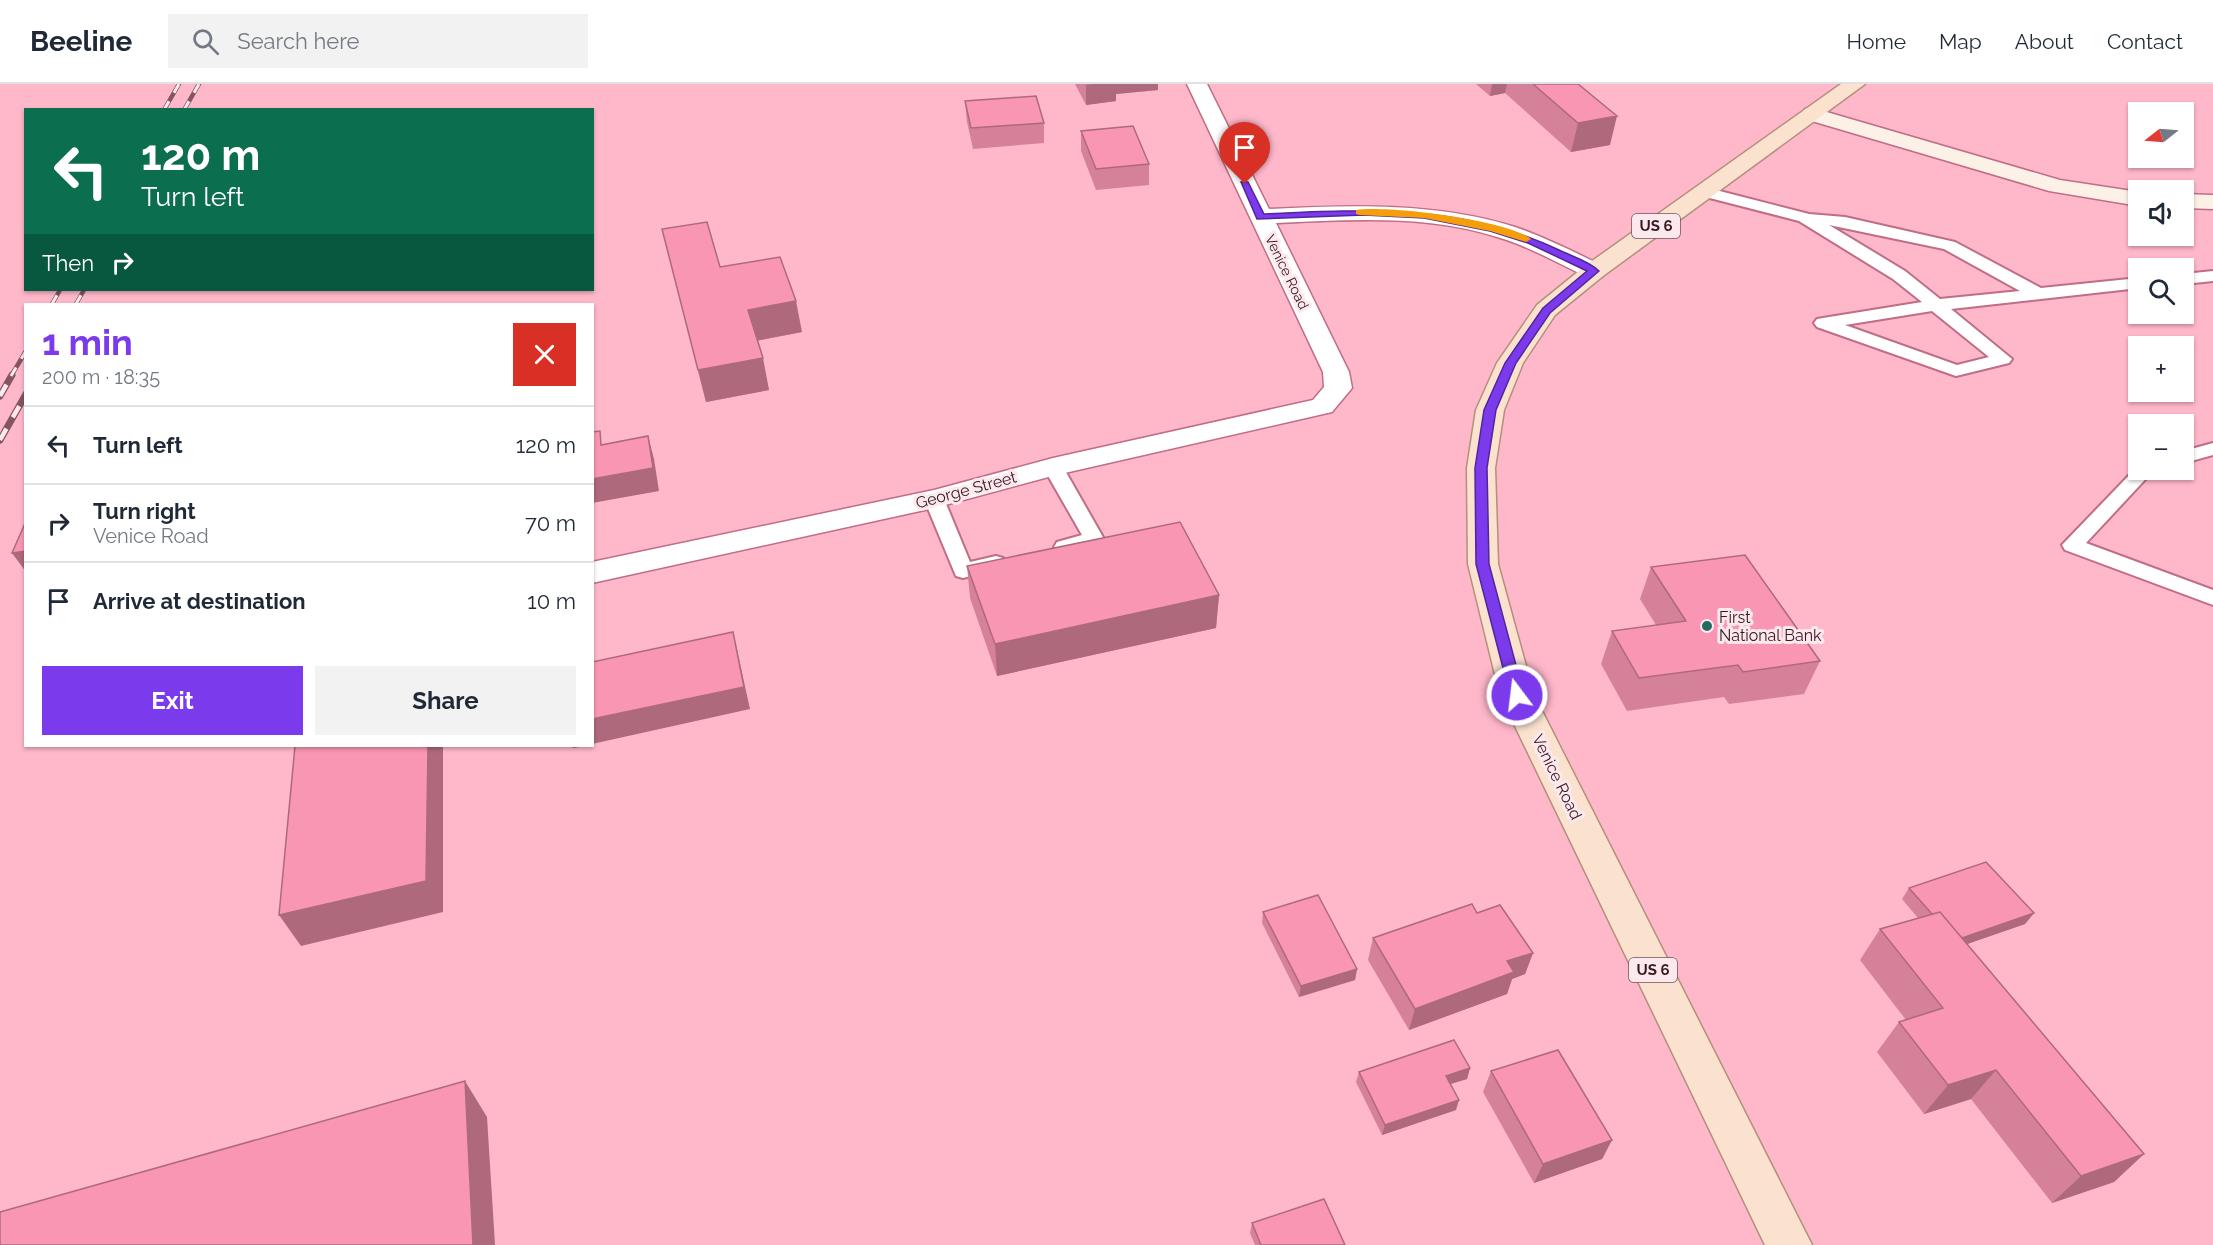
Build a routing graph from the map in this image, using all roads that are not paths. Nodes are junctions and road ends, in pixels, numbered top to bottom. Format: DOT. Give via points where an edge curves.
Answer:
graph roads {
  1 [pos="1197,84"];
  2 [pos="1856,84"];
  3 [pos="1813,114"];
  4 [pos="1704,192"];
  5 [pos="2128,196"];
  6 [pos="2194,201"];
  7 [pos="2213,202"];
  8 [pos="1260,217"];
  9 [pos="1805,218"];
  10 [pos="1594,271"];
  11 [pos="2198,277"];
  12 [pos="2128,284"];
  13 [pos="2213,289"];
  14 [pos="2038,294"];
  15 [pos="1936,305"];
  16 [pos="1334,395"];
  17 [pos="2213,449"];
  18 [pos="2194,454"];
  19 [pos="1053,466"];
  20 [pos="2134,480"];
  21 [pos="934,499"];
  22 [pos="1039,553"];
  23 [pos="1017,558"];
  24 [pos="594,573"];
  25 [pos="2213,598"];
  26 [pos="1789,1245"];
  1 -- 8 [label="street, Venice Road"];
  2 -- 3 [label="main road, US 6"];
  3 -- 4 [label="main road, US 6"];
  3 -- 5 [label="main road" via="2057,186"];
  4 -- 9 [label="lane"];
  4 -- 10 [label="main road, US 6"];
  6 -- 7 [label="main road"];
  8 -- 10 [label="street" via="1364,212 1424,215 1502,231"];
  8 -- 16 [label="street, Venice Road" via="1336,372 1339,382"];
  9 -- 14 [label="lane" via="1845,222 1949,245"];
  9 -- 15 [label="lane" via="1899,276"];
  10 -- 26 [label="main road, Venice Road / US 6" via="1546,310 1510,363 1490,410 1481,468 1483,564 1517,695"];
  11 -- 13 [label="lane"];
  12 -- 14 [label="lane"];
  14 -- 15 [label="lane"];
  15 -- 15 [label="lane" via="1834,321 1823,323 1956,371 2003,359"];
  16 -- 19 [label="street, George Street" via="1314,409"];
  17 -- 18 [label="lane"];
  19 -- 21 [label="street, George Street"];
  19 -- 22 [label="lane" via="1094,539"];
  20 -- 25 [label="lane" via="2072,545"];
  21 -- 23 [label="lane" via="963,571"];
  21 -- 24 [label="street, George Street"];
}
